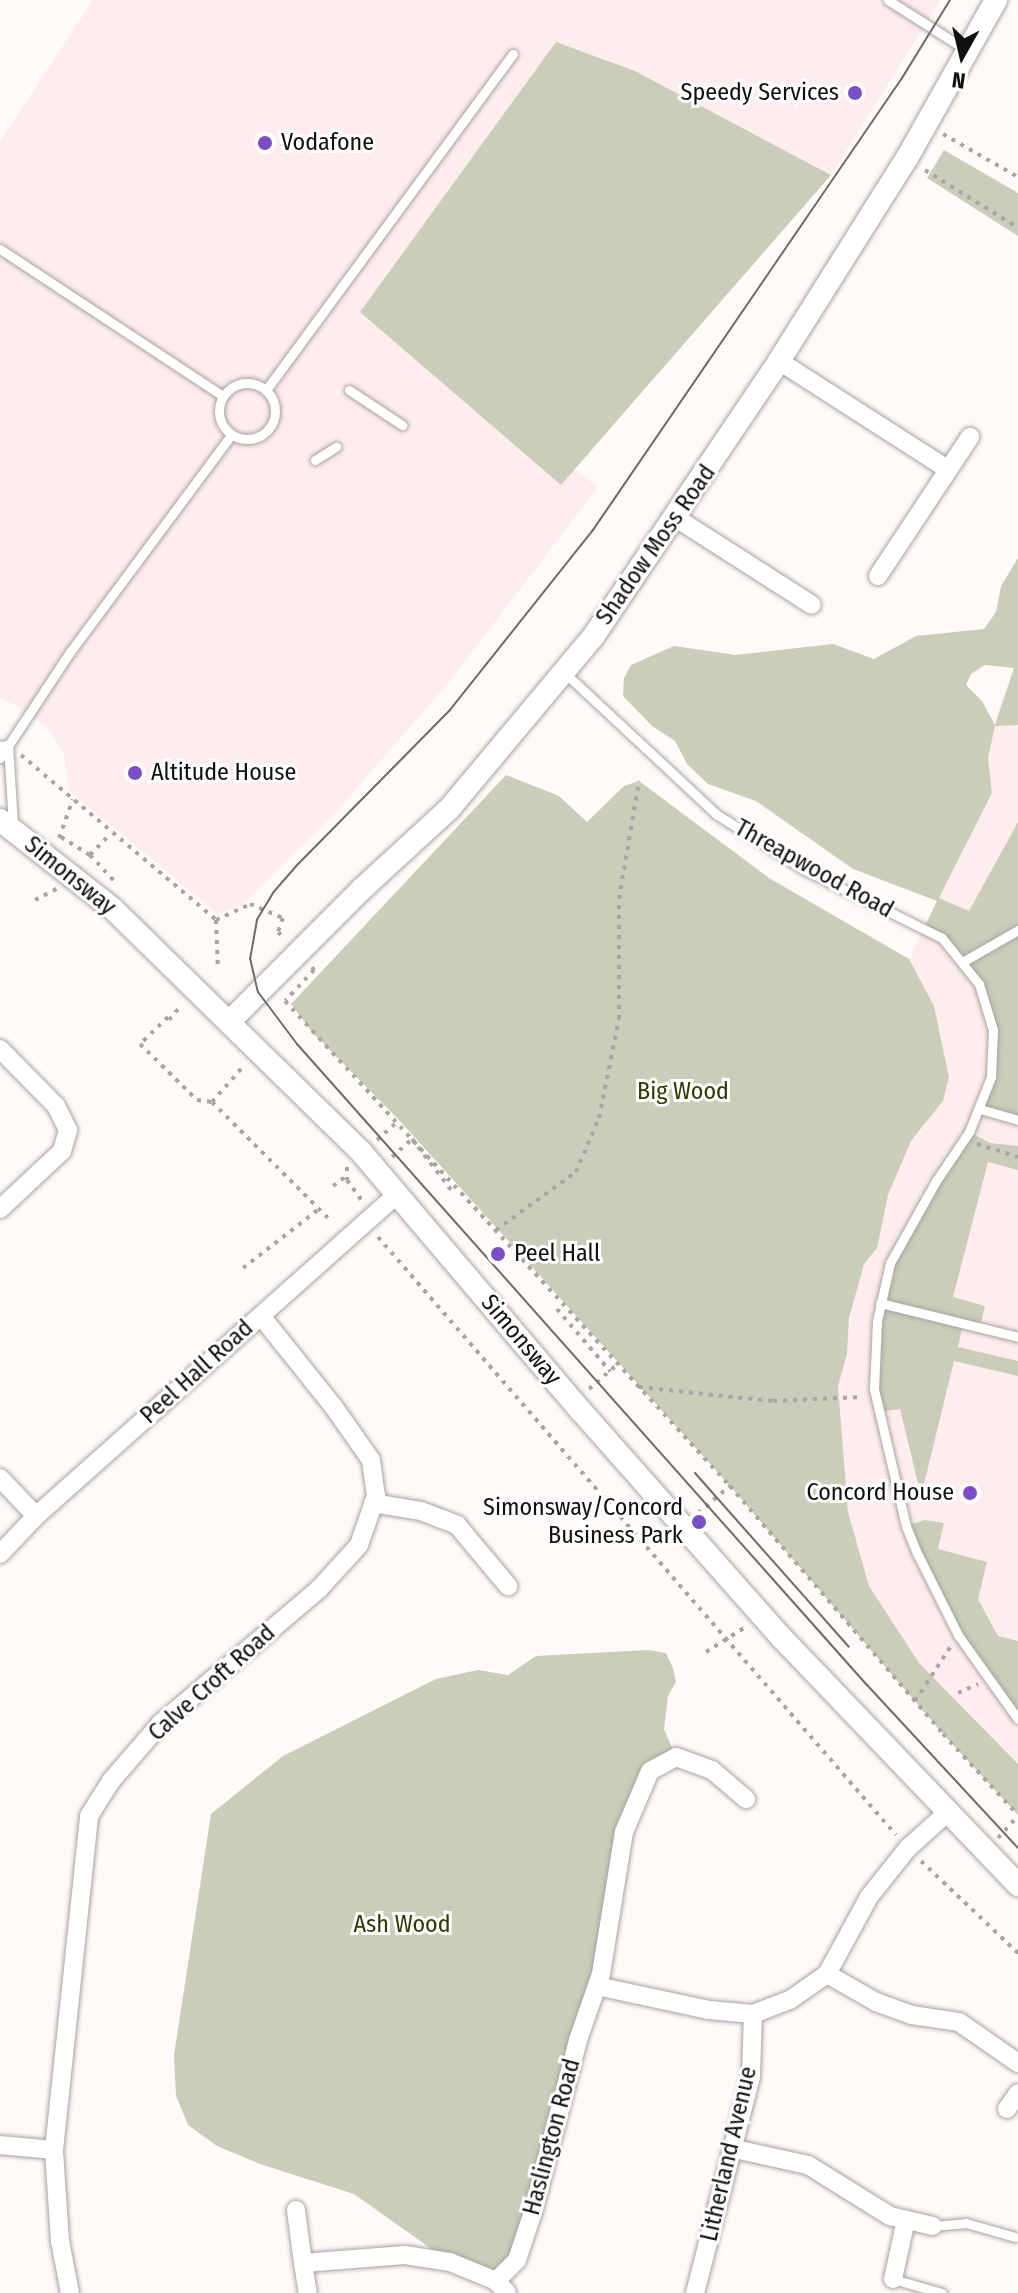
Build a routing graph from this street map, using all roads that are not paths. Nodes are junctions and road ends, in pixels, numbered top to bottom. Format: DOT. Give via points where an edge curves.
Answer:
graph roads {
  1 [pos="888,0"];
  2 [pos="996,0"];
  3 [pos="968,51"];
  4 [pos="513,54"];
  5 [pos="0,249"];
  6 [pos="779,361"];
  7 [pos="266,390"];
  8 [pos="349,390"];
  9 [pos="223,396"];
  10 [pos="402,425"];
  11 [pos="231,435"];
  12 [pos="970,437"];
  13 [pos="336,447"];
  14 [pos="315,460"];
  15 [pos="947,469"];
  16 [pos="676,518"];
  17 [pos="878,576"];
  18 [pos="812,605"];
  19 [pos="563,671"];
  20 [pos="4,745"];
  21 [pos="0,758"];
  22 [pos="6,825"];
  23 [pos="1018,930"];
  24 [pos="964,961"];
  25 [pos="229,1022"];
  26 [pos="0,1049"];
  27 [pos="980,1109"];
  28 [pos="1018,1120"];
  29 [pos="398,1193"];
  30 [pos="0,1209"];
  31 [pos="880,1303"];
  32 [pos="261,1316"];
  33 [pos="1018,1337"];
  34 [pos="0,1478"];
  35 [pos="373,1503"];
  36 [pos="36,1516"];
  37 [pos="0,1554"];
  38 [pos="508,1586"];
  39 [pos="1018,1719"];
  40 [pos="746,1799"];
  41 [pos="948,1812"];
  42 [pos="1018,1885"];
  43 [pos="827,1974"];
  44 [pos="597,1986"];
  45 [pos="753,2014"];
  46 [pos="1018,2063"];
  47 [pos="0,2145"];
  48 [pos="735,2149"];
  49 [pos="54,2150"];
  50 [pos="296,2210"];
  51 [pos="906,2220"];
  52 [pos="933,2226"];
  53 [pos="1015,2237"];
  54 [pos="303,2263"];
  55 [pos="893,2279"];
  56 [pos="502,2287"];
  57 [pos="70,2293"];
  58 [pos="308,2293"];
  59 [pos="695,2293"];
  60 [pos="942,2293"];
  1 -- 3 [label="lane"];
  2 -- 3 [label="street, Shadow Moss Road"];
  3 -- 6 [label="street, Shadow Moss Road"];
  4 -- 7 [label="lane"];
  5 -- 9 [label="lane"];
  6 -- 15 [label="street"];
  6 -- 16 [label="street, Shadow Moss Road"];
  7 -- 9 [label="lane" via="244,383"];
  7 -- 11 [label="lane" via="276,410 271,427 257,438"];
  8 -- 10 [label="lane"];
  9 -- 11 [label="lane" via="219,415"];
  11 -- 20 [label="lane"];
  12 -- 15 [label="street"];
  13 -- 14 [label="lane"];
  15 -- 17 [label="street"];
  16 -- 18 [label="street"];
  16 -- 19 [label="street, Shadow Moss Road"];
  19 -- 24 [label="lane, Threapwood Road" via="716,814 805,870 942,938"];
  19 -- 25 [label="street, Shadow Moss Road" via="449,809"];
  20 -- 21 [label="lane"];
  20 -- 22 [label="lane"];
  22 -- 25 [label="street, Simonsway" via="53,845"];
  23 -- 24 [label="lane"];
  24 -- 27 [label="lane, Threapwood Road" via="979,984 993,1030 991,1077"];
  25 -- 29 [label="street, Simonsway"];
  26 -- 30 [label="street" via="56,1106 68,1130 62,1151"];
  27 -- 28 [label="lane"];
  27 -- 31 [label="lane, Threapwood Road" via="898,1244"];
  29 -- 32 [label="street, Peel Hall Road"];
  29 -- 41 [label="street, Simonsway" via="762,1616"];
  31 -- 33 [label="lane"];
  31 -- 39 [label="lane, Threapwood Road" via="876,1396 906,1526 958,1635"];
  32 -- 35 [label="street, Calve Croft Road" via="371,1460"];
  32 -- 36 [label="street, Peel Hall Road"];
  34 -- 36 [label="street"];
  35 -- 38 [label="street" via="421,1511 457,1525"];
  35 -- 49 [label="street, Calve Croft Road" via="359,1545 319,1589 161,1723 111,1781 89,1816"];
  36 -- 37 [label="street, Peel Hall Road"];
  40 -- 44 [label="street, Haslington Road" via="712,1770 676,1757 650,1771 624,1832"];
  41 -- 42 [label="street, Simonsway"];
  41 -- 43 [label="street" via="908,1848 869,1897"];
  43 -- 45 [label="street" via="790,2000"];
  43 -- 46 [label="street" via="888,2007 959,2022"];
  44 -- 45 [label="street"];
  44 -- 56 [label="street, Haslington Road" via="525,2236"];
  45 -- 48 [label="street, Litherland Avenue" via="751,2076"];
  47 -- 49 [label="street"];
  48 -- 51 [label="street" via="808,2165 890,2216"];
  48 -- 59 [label="street, Litherland Avenue"];
  49 -- 57 [label="street, Calve Croft Road" via="60,2241"];
  50 -- 54 [label="street"];
  51 -- 52 [label="street"];
  51 -- 55 [label="street"];
  52 -- 53 [label="lane" via="966,2223"];
  54 -- 56 [label="street, Haslington Road" via="405,2255 450,2262"];
  54 -- 58 [label="street"];
  55 -- 60 [label="lane"];
}
